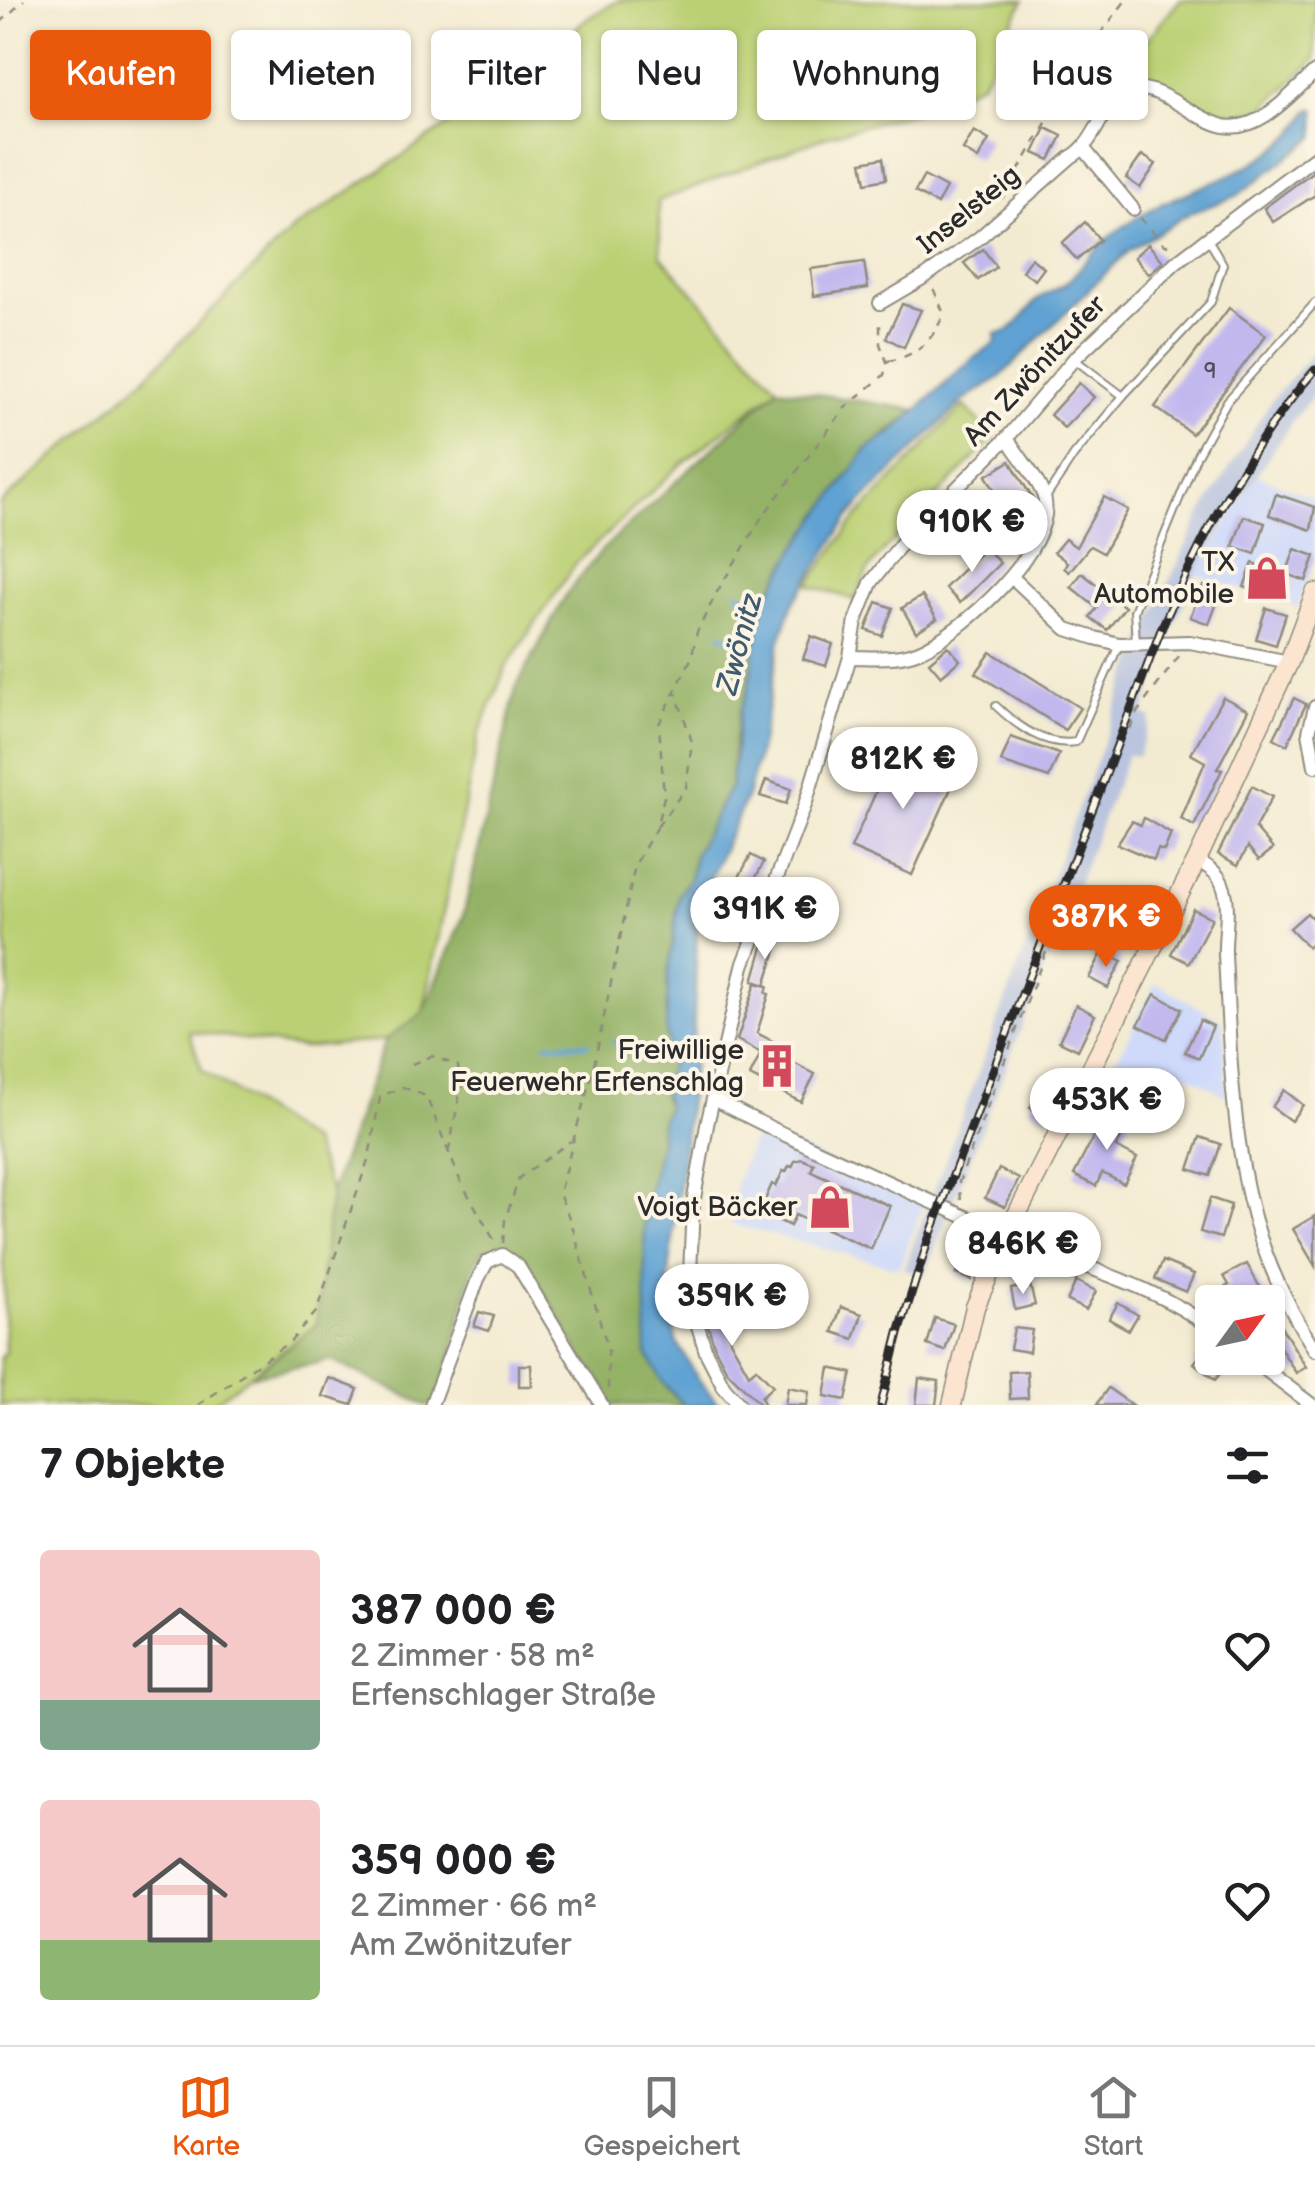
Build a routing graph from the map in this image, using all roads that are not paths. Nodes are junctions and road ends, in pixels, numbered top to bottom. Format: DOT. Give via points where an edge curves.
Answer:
graph roads {
  1 [pos="1315,72"];
  2 [pos="1084,150"];
  3 [pos="1315,157"];
  4 [pos="1133,209"];
  5 [pos="1208,238"];
  6 [pos="880,303"];
  7 [pos="1315,303"];
  8 [pos="1074,359"];
  9 [pos="1123,396"];
  10 [pos="1007,438"];
  11 [pos="1045,499"];
  12 [pos="1013,578"];
  13 [pos="1315,593"];
  14 [pos="1136,642"];
  15 [pos="1119,644"];
  16 [pos="850,657"];
  17 [pos="1289,662"];
  18 [pos="996,706"];
  19 [pos="1315,707"];
  20 [pos="1315,766"];
  21 [pos="1197,860"];
  22 [pos="714,1099"];
  23 [pos="1006,1236"];
  24 [pos="1195,1318"];
  25 [pos="1315,1350"];
  26 [pos="1273,1375"];
  27 [pos="430,1405"];
  28 [pos="604,1405"];
  29 [pos="740,1405"];
  30 [pos="952,1405"];
  31 [pos="1313,1405"];
  1 -- 2 [label="street, Inselsteig" via="1256,122 1238,127 1222,126 1149,89 1128,89 1116,96"];
  2 -- 4 [label="street"];
  2 -- 6 [label="street, Inselsteig" via="979,238"];
  3 -- 5 [label="street, Am Zwönitzufer"];
  5 -- 8 [label="street, Am Zwönitzufer"];
  5 -- 9 [label="lane" via="1223,264 1212,302"];
  7 -- 14 [label="lane" via="1227,402 1197,454 1134,611"];
  8 -- 9 [label="lane"];
  8 -- 10 [label="street, Am Zwönitzufer"];
  9 -- 11 [label="lane"];
  10 -- 11 [label="street"];
  10 -- 16 [label="street, Am Zwönitzufer" via="900,544 871,583"];
  11 -- 12 [label="street" via="1042,530"];
  12 -- 15 [label="street" via="1068,629"];
  12 -- 16 [label="street" via="923,650"];
  13 -- 17 [label="main road"];
  14 -- 15 [label="street"];
  14 -- 17 [label="street" via="1190,642"];
  15 -- 18 [label="lane" via="1076,742 1039,737"];
  16 -- 22 [label="street, Am Zwönitzufer" via="805,804 743,966"];
  17 -- 21 [label="main road"];
  19 -- 20 [label="street" via="1309,732"];
  21 -- 23 [label="main road"];
  21 -- 25 [label="street" via="1225,889 1235,1100 1249,1198 1269,1261"];
  22 -- 23 [label="street"];
  22 -- 29 [label="street, Am Zwönitzufer" via="693,1204 689,1296 706,1352"];
  23 -- 24 [label="street" via="1158,1295"];
  23 -- 30 [label="main road" via="975,1307"];
  26 -- 31 [label="street"];
  27 -- 28 [label="street" via="478,1279 487,1262 502,1255 518,1266"];
}
